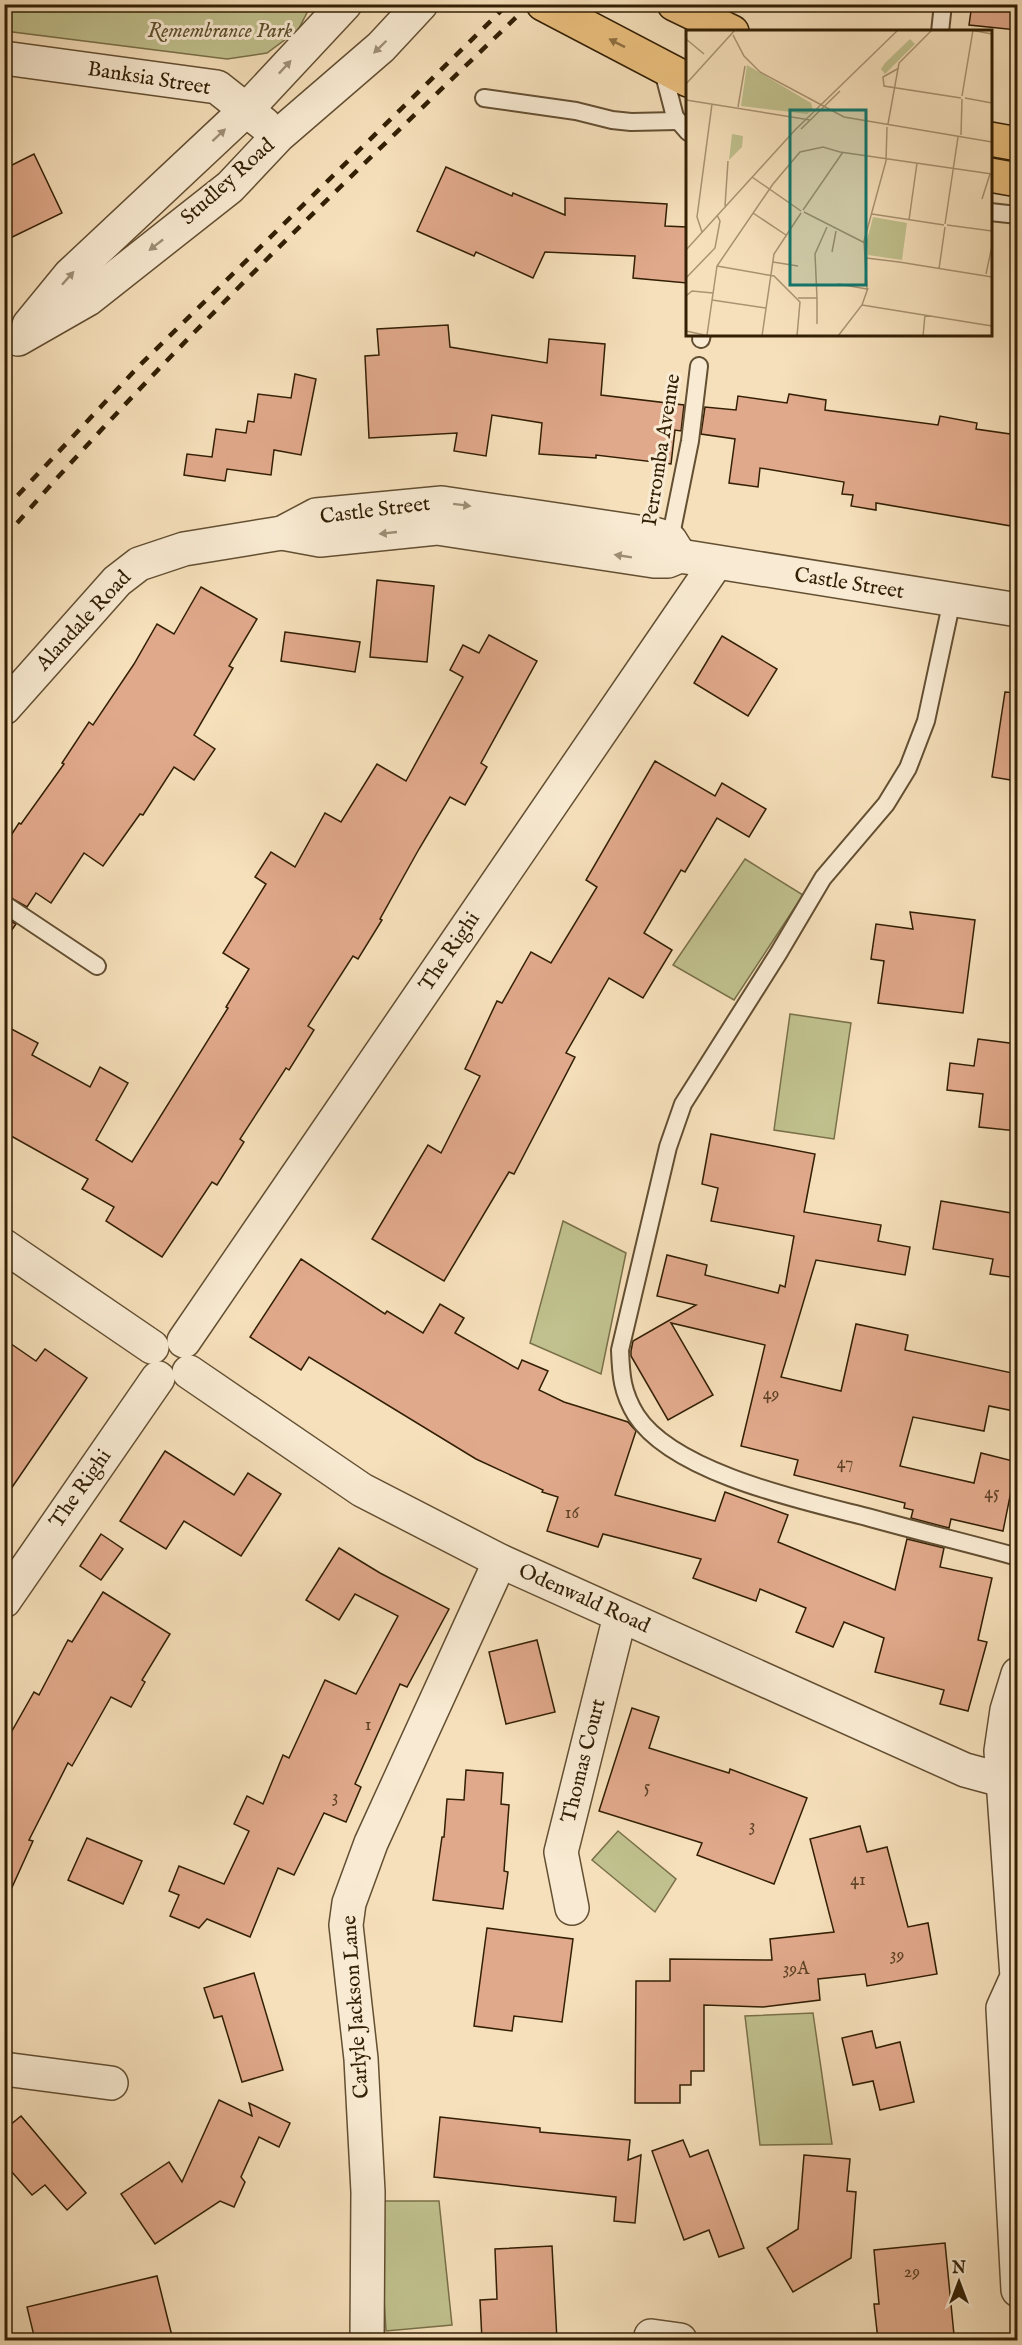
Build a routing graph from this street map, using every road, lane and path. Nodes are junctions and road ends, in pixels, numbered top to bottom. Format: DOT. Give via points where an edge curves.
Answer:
graph roads {
  1 [pos="421,4"];
  2 [pos="543,4"];
  3 [pos="674,4"];
  4 [pos="943,4"];
  5 [pos="333,11"];
  6 [pos="728,30"];
  7 [pos="940,30"];
  8 [pos="4,58"];
  9 [pos="674,73"];
  10 [pos="484,98"];
  11 [pos="246,110"];
  12 [pos="682,126"];
  13 [pos="279,135"];
  14 [pos="992,139"];
  15 [pos="1017,144"];
  16 [pos="992,175"];
  17 [pos="1017,180"];
  18 [pos="992,212"];
  19 [pos="1017,215"];
  20 [pos="11,346"];
  21 [pos="699,366"];
  22 [pos="282,533"];
  23 [pos="675,548"];
  24 [pos="716,563"];
  25 [pos="952,600"];
  26 [pos="1017,610"];
  27 [pos="4,708"];
  28 [pos="4,904"];
  29 [pos="97,966"];
  30 [pos="4,1246"];
  31 [pos="171,1360"];
  32 [pos="1017,1557"];
  33 [pos="500,1561"];
  34 [pos="4,1601"];
  35 [pos="620,1616"];
  36 [pos="1017,1674"];
  37 [pos="1002,1780"];
  38 [pos="572,1908"];
  39 [pos="1017,1977"];
  40 [pos="4,2069"];
  41 [pos="111,2083"];
  42 [pos="1017,2290"];
  43 [pos="367,2340"];
  1 -- 13 [label="street, Studley Road, one-way" via="381,47"];
  9 -- 2 [label="highway, one-way"];
  3 -- 6 [label="highway"];
  4 -- 7 [label="lane"];
  11 -- 5 [label="street, Studley Road, one-way"];
  8 -- 11 [label="street, Banksia Street" via="217,87"];
  9 -- 12 [label="lane"];
  10 -- 12 [label="lane" via="612,120"];
  11 -- 13 [label="street, Banksia Street"];
  20 -- 11 [label="street, Studley Road, one-way" via="70,275"];
  13 -- 20 [label="street, Studley Road, one-way" via="230,187 88,299"];
  14 -- 15 [label="highway"];
  16 -- 17 [label="highway"];
  18 -- 19 [label="lane"];
  21 -- 23 [label="lane, Perromba Avenue"];
  22 -- 23 [label="street, Castle Street" via="316,516 442,503 658,535"];
  22 -- 27 [label="street, Alandale Road" via="184,549 139,564 117,580"];
  23 -- 24 [label="street, Castle Street"];
  24 -- 25 [label="street, Castle Street"];
  24 -- 31 [label="street, The Righi"];
  25 -- 26 [label="street, Castle Street"];
  25 -- 32 [label="lane" via="926,721 908,768 886,804 823,878 683,1104 668,1147 620,1350 621,1382 637,1416 662,1442 699,1464 755,1488"];
  28 -- 29 [label="lane"];
  30 -- 31 [label="street, Odenwald Road"];
  31 -- 33 [label="street, Odenwald Road" via="362,1490"];
  31 -- 34 [label="street, The Righi"];
  33 -- 35 [label="street, Odenwald Road"];
  33 -- 43 [label="street, Carlyle Jackson Lane" via="371,1844 349,1903 346,1925 361,2059 368,2192"];
  35 -- 37 [label="street, Odenwald Road" via="965,1770"];
  35 -- 38 [label="street, Thomas Court" via="561,1852"];
  36 -- 37 [label="street" via="1003,1732"];
  37 -- 39 [label="street"];
  39 -- 42 [label="street" via="1003,2008"];
  40 -- 41 [label="street"];
}
